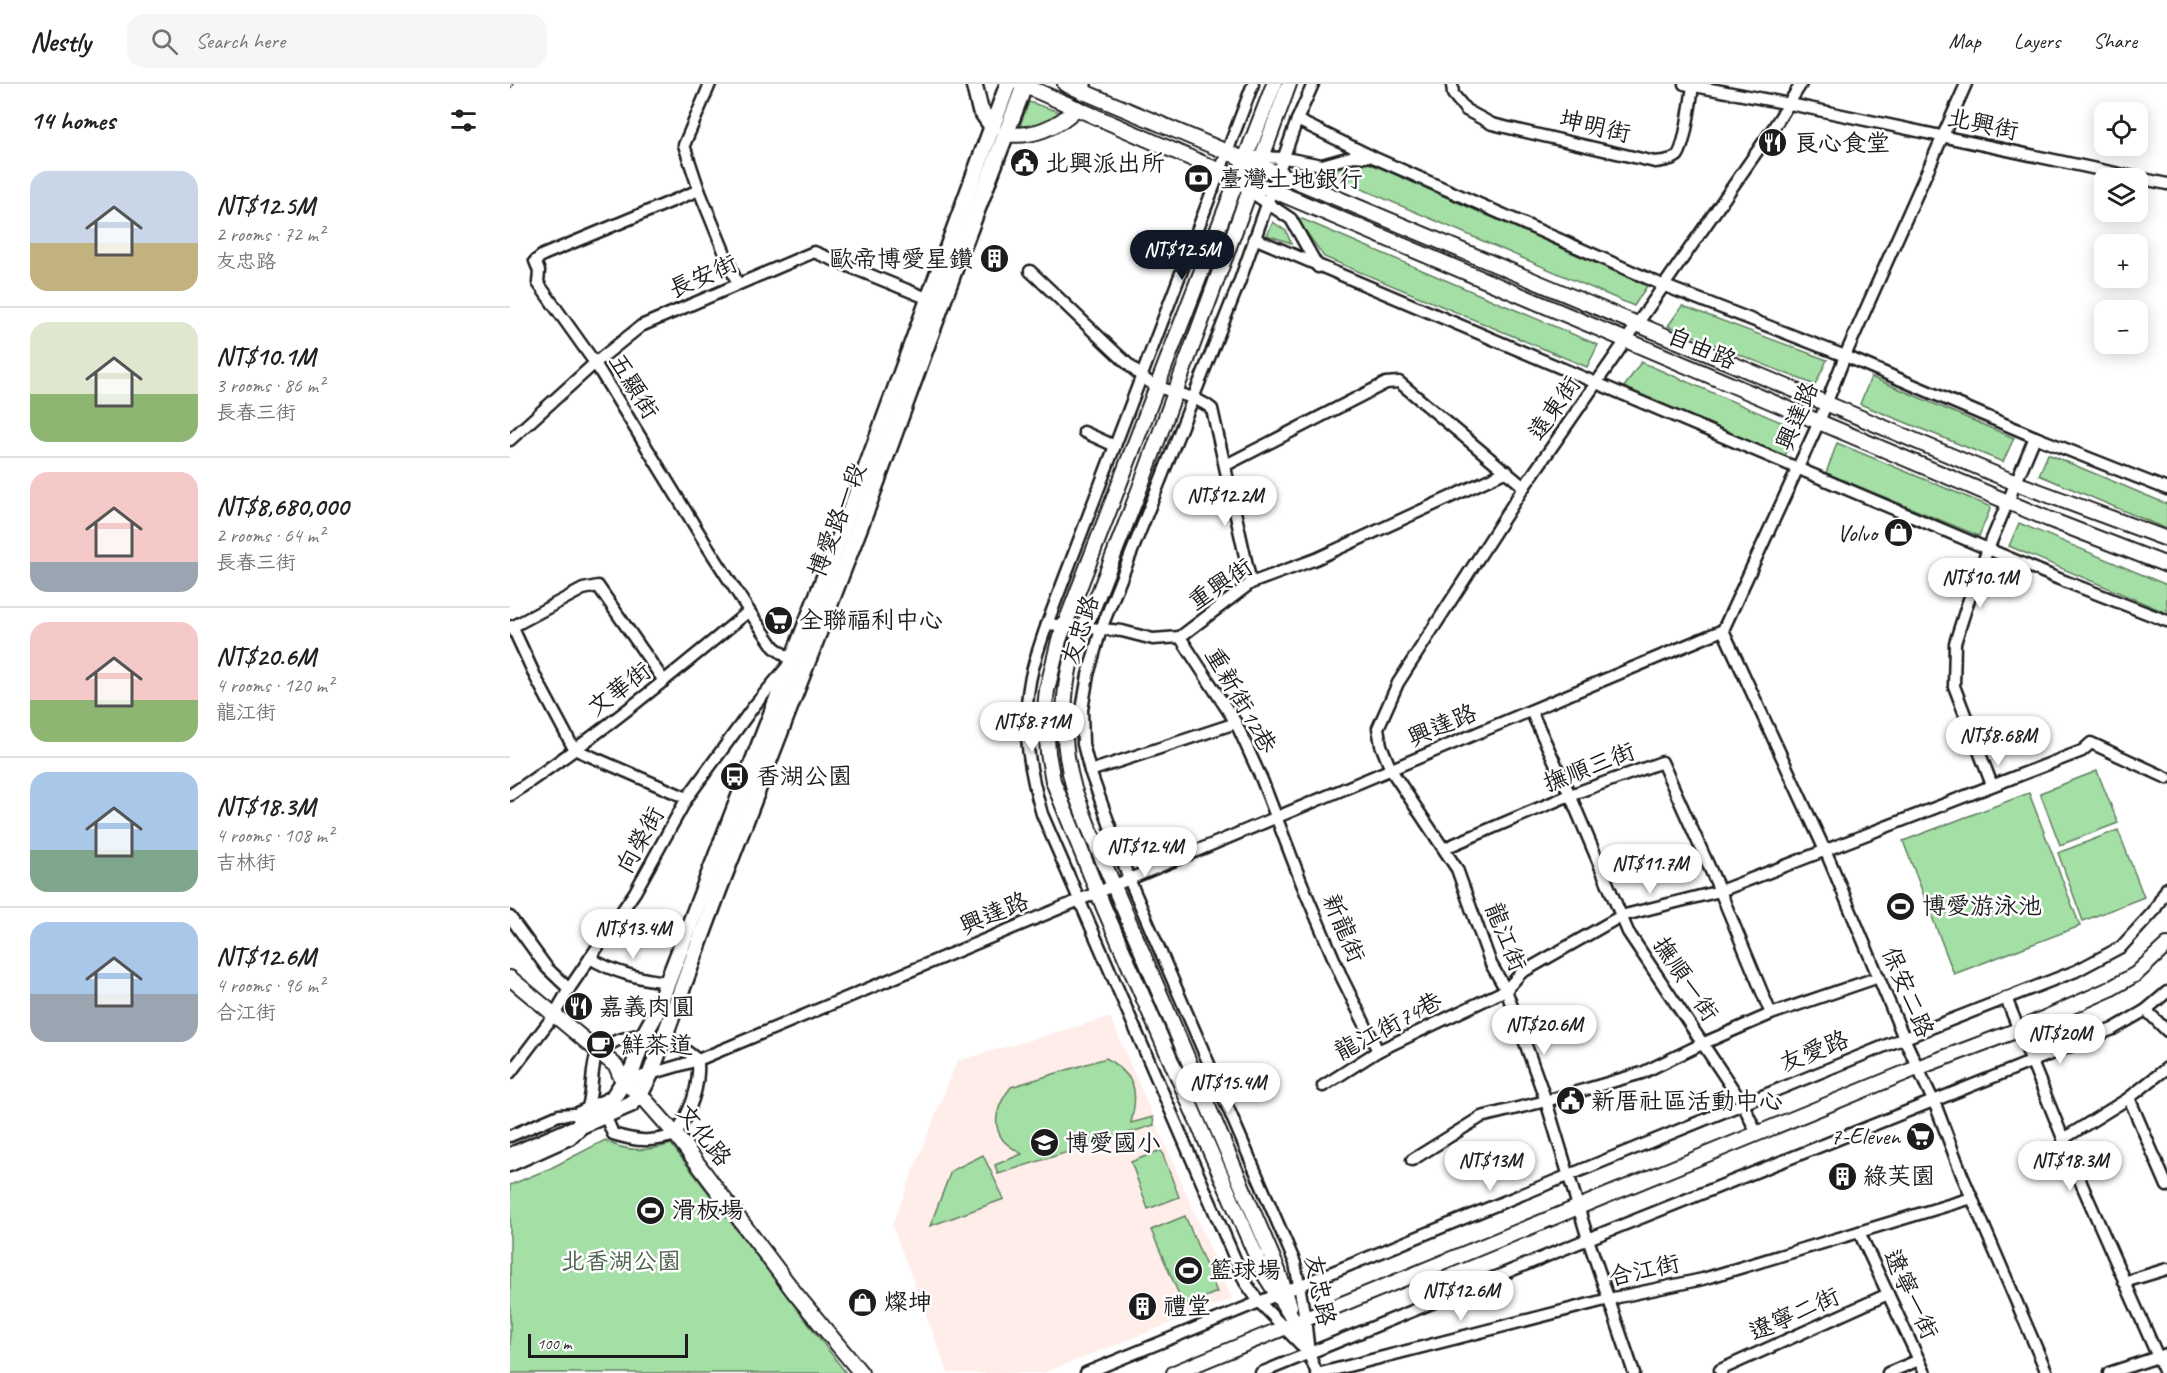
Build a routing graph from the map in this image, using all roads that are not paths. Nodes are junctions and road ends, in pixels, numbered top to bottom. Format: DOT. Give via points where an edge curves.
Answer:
graph roads {
  1 [pos="710,84"];
  2 [pos="974,84"];
  3 [pos="1008,84"];
  4 [pos="1065,84"];
  5 [pos="1253,84"];
  6 [pos="1274,84"];
  7 [pos="1289,84"];
  8 [pos="1313,84"];
  9 [pos="1452,84"];
  10 [pos="1801,84"];
  11 [pos="1966,84"];
  12 [pos="1024,85"];
  13 [pos="1689,85"];
  14 [pos="1083,88"];
  15 [pos="1790,104"];
  16 [pos="1077,108"];
  17 [pos="1297,120"];
  18 [pos="999,131"];
  19 [pos="1944,136"];
  20 [pos="1227,152"];
  21 [pos="1246,158"];
  22 [pos="1285,158"];
  23 [pos="1375,158"];
  24 [pos="1261,162"];
  25 [pos="1220,171"];
  26 [pos="1279,174"];
  27 [pos="1238,180"];
  28 [pos="2167,184"];
  29 [pos="1251,186"];
  30 [pos="699,190"];
  31 [pos="1270,196"];
  32 [pos="1254,238"];
  33 [pos="1318,267"];
  34 [pos="1030,271"];
  35 [pos="737,283"];
  36 [pos="1665,286"];
  37 [pos="936,302"];
  38 [pos="1638,324"];
  39 [pos="1627,341"];
  40 [pos="1845,356"];
  41 [pos="595,363"];
  42 [pos="1142,377"];
  43 [pos="1597,384"];
  44 [pos="1159,386"];
  45 [pos="1176,392"];
  46 [pos="1193,397"];
  47 [pos="1826,403"];
  48 [pos="1819,422"];
  49 [pos="1084,432"];
  50 [pos="2035,437"];
  51 [pos="510,440"];
  52 [pos="1115,446"];
  53 [pos="1226,465"];
  54 [pos="1798,469"];
  55 [pos="1507,471"];
  56 [pos="2016,483"];
  57 [pos="1524,487"];
  58 [pos="2167,489"];
  59 [pos="2008,502"];
  60 [pos="2167,539"];
  61 [pos="1988,549"];
  62 [pos="2167,565"];
  63 [pos="1251,583"];
  64 [pos="749,611"];
  65 [pos="2167,621"];
  66 [pos="1047,624"];
  67 [pos="1065,626"];
  68 [pos="511,627"];
  69 [pos="1082,627"];
  70 [pos="1101,629"];
  71 [pos="1724,630"];
  72 [pos="1180,638"];
  73 [pos="792,661"];
  74 [pos="664,681"];
  75 [pos="800,681"];
  76 [pos="1530,711"];
  77 [pos="1236,723"];
  78 [pos="574,750"];
  79 [pos="1391,770"];
  80 [pos="1090,771"];
  81 [pos="2167,778"];
  82 [pos="1992,785"];
  83 [pos="510,795"];
  84 [pos="1570,795"];
  85 [pos="687,798"];
  86 [pos="1278,818"];
  87 [pos="1445,848"];
  88 [pos="1825,850"];
  89 [pos="1129,879"];
  90 [pos="1113,885"];
  91 [pos="2167,888"];
  92 [pos="1720,891"];
  93 [pos="1097,892"];
  94 [pos="1081,900"];
  95 [pos="1621,916"];
  96 [pos="510,917"];
  97 [pos="2167,945"];
  98 [pos="590,957"];
  99 [pos="1879,977"];
  100 [pos="511,979"];
  101 [pos="669,982"];
  102 [pos="569,989"];
  103 [pos="1506,990"];
  104 [pos="2167,992"];
  105 [pos="2006,998"];
  106 [pos="2146,1010"];
  107 [pos="1771,1014"];
  108 [pos="554,1015"];
  109 [pos="2018,1030"];
  110 [pos="2167,1031"];
  111 [pos="645,1033"];
  112 [pos="664,1034"];
  113 [pos="1904,1038"];
  114 [pos="1704,1043"];
  115 [pos="598,1050"];
  116 [pos="1378,1051"];
  117 [pos="698,1060"];
  118 [pos="2031,1061"];
  119 [pos="1917,1068"];
  120 [pos="2167,1068"];
  121 [pos="510,1073"];
  122 [pos="650,1075"];
  123 [pos="622,1082"];
  124 [pos="1323,1086"];
  125 [pos="640,1094"];
  126 [pos="2129,1098"];
  127 [pos="1546,1101"];
  128 [pos="1933,1101"];
  129 [pos="1743,1104"];
  130 [pos="594,1116"];
  131 [pos="564,1127"];
  132 [pos="1757,1134"];
  133 [pos="676,1135"];
  134 [pos="510,1136"];
  135 [pos="2062,1139"];
  136 [pos="510,1145"];
  137 [pos="510,1156"];
  138 [pos="1412,1160"];
  139 [pos="510,1166"];
  140 [pos="1569,1176"];
  141 [pos="2167,1186"];
  142 [pos="1972,1198"];
  143 [pos="1579,1207"];
  144 [pos="1859,1232"];
  145 [pos="1588,1239"];
  146 [pos="2167,1269"];
  147 [pos="2124,1282"];
  148 [pos="1300,1286"];
  149 [pos="1282,1294"];
  150 [pos="1888,1294"];
  151 [pos="1609,1299"];
  152 [pos="1260,1302"];
  153 [pos="1295,1323"];
  154 [pos="1309,1353"];
  155 [pos="2162,1356"];
  156 [pos="1919,1360"];
  157 [pos="861,1373"];
  158 [pos="1086,1373"];
  159 [pos="1174,1373"];
  160 [pos="1261,1373"];
  161 [pos="1319,1373"];
  162 [pos="1634,1373"];
  163 [pos="1722,1373"];
  164 [pos="1888,1373"];
  165 [pos="1925,1373"];
  166 [pos="2047,1373"];
  167 [pos="2109,1373"];
  168 [pos="2165,1373"];
  1 -- 30 [label="street" via="684,145"];
  2 -- 18 [label="main road" via="980,109"];
  3 -- 18 [label="main road, 博愛路一段"];
  4 -- 14 [label="street, 自由路"];
  5 -- 20 [label="street, 友忠路"];
  6 -- 21 [label="street, 友忠路"];
  7 -- 24 [label="street, 友忠路"];
  8 -- 17 [label="street, 友忠路"];
  9 -- 13 [label="street, 坤明街" via="1453,94 1466,110 1492,124 1655,162 1679,155"];
  10 -- 15 [label="street, 遠東街"];
  11 -- 19 [label="street, 興達路"];
  12 -- 16 [label="street, 自由路"];
  12 -- 18 [label="main road, 博愛路一段"];
  13 -- 15 [label="street, 北興街"];
  14 -- 20 [label="street, 自由路"];
  15 -- 19 [label="street, 北興街"];
  15 -- 36 [label="street, 遠東街"];
  16 -- 18 [label="street" via="1068,117 1035,133 1020,136"];
  16 -- 25 [label="street, 自由路"];
  17 -- 22 [label="street, 友忠路"];
  17 -- 23 [label="street, 自由路"];
  18 -- 37 [label="main road, 博愛路一段"];
  19 -- 28 [label="street, 北興街"];
  19 -- 40 [label="street, 興達路"];
  20 -- 21 [label="street, 自由路"];
  20 -- 25 [label="street, 友忠路"];
  21 -- 24 [label="street, 自由路"];
  21 -- 27 [label="street, 友忠路"];
  22 -- 23 [label="street, 自由路" via="1322,165 1354,156"];
  22 -- 24 [label="street, 自由路"];
  22 -- 26 [label="street, 友忠路"];
  23 -- 36 [label="street, 自由路"];
  24 -- 26 [label="street, 自由路"];
  24 -- 29 [label="street, 友忠路"];
  25 -- 27 [label="street, 自由路"];
  25 -- 42 [label="street, 友忠路"];
  26 -- 31 [label="street, 友忠路"];
  26 -- 38 [label="street, 自由路"];
  27 -- 29 [label="street, 自由路"];
  27 -- 44 [label="street, 友忠路"];
  29 -- 31 [label="street, 自由路"];
  29 -- 45 [label="street, 友忠路"];
  30 -- 35 [label="street"];
  30 -- 41 [label="street, 五顯街" via="560,246 535,261 538,283"];
  31 -- 32 [label="street, 友忠路"];
  31 -- 33 [label="street, 自由路" via="1291,219"];
  31 -- 39 [label="street, 自由路"];
  32 -- 33 [label="street"];
  32 -- 46 [label="street, 友忠路"];
  33 -- 43 [label="street"];
  34 -- 42 [label="street"];
  35 -- 37 [label="street, 長安街" via="814,252"];
  35 -- 41 [label="street, 長安街" via="640,326"];
  36 -- 38 [label="street, 遠東街"];
  36 -- 40 [label="street, 自由路"];
  37 -- 73 [label="main road, 博愛路一段"];
  37 -- 75 [label="main road, 博愛路一段" via="867,508"];
  38 -- 39 [label="street, 遠東街"];
  38 -- 47 [label="street, 自由路"];
  39 -- 43 [label="street, 遠東街"];
  39 -- 48 [label="street, 自由路"];
  40 -- 47 [label="street, 興達路"];
  40 -- 50 [label="street, 自由路"];
  41 -- 51 [label="street, 長安街"];
  41 -- 64 [label="street, 五顯街"];
  42 -- 44 [label="street"];
  42 -- 52 [label="street, 友忠路"];
  43 -- 54 [label="street"];
  43 -- 57 [label="street, 遠東街"];
  44 -- 45 [label="street"];
  44 -- 67 [label="street, 友忠路"];
  45 -- 46 [label="street"];
  45 -- 69 [label="street, 友忠路"];
  46 -- 53 [label="street" via="1212,409"];
  46 -- 70 [label="street, 友忠路"];
  47 -- 48 [label="street, 興達路"];
  47 -- 56 [label="street, 自由路"];
  48 -- 54 [label="street, 興達路"];
  48 -- 59 [label="street, 自由路"];
  49 -- 52 [label="street"];
  50 -- 56 [label="street"];
  50 -- 58 [label="street, 自由路"];
  52 -- 66 [label="street, 友忠路"];
  53 -- 55 [label="street" via="1386,383 1399,382"];
  53 -- 63 [label="street"];
  54 -- 61 [label="street"];
  54 -- 71 [label="street, 興達路"];
  55 -- 57 [label="street"];
  55 -- 63 [label="street, 重興街" via="1316,559"];
  56 -- 59 [label="street"];
  56 -- 60 [label="street, 自由路"];
  57 -- 79 [label="street, 遠東街" via="1398,682 1378,728"];
  59 -- 61 [label="street"];
  59 -- 62 [label="street, 自由路"];
  61 -- 65 [label="street"];
  61 -- 82 [label="street" via="1955,643 1954,686"];
  63 -- 72 [label="street, 重興街"];
  64 -- 73 [label="street, 五顯街" via="774,647"];
  64 -- 74 [label="street, 文華街"];
  66 -- 67 [label="street, 重興街"];
  66 -- 94 [label="street, 友忠路" via="1028,689 1029,763 1042,814"];
  67 -- 69 [label="street, 重興街"];
  67 -- 93 [label="street, 友忠路" via="1047,690 1048,753 1053,781"];
  68 -- 74 [label="street" via="583,589 598,586"];
  68 -- 78 [label="street"];
  69 -- 70 [label="street, 重興街"];
  69 -- 90 [label="street, 友忠路" via="1065,689 1065,736 1074,788"];
  70 -- 72 [label="street, 重興街" via="1153,639"];
  70 -- 80 [label="street, 友忠路" via="1082,710 1083,744"];
  71 -- 76 [label="street, 興達路"];
  71 -- 88 [label="street, 保安二路"];
  72 -- 77 [label="street, 重新街12巷"];
  73 -- 75 [label="street, 五顯街"];
  73 -- 85 [label="street, 向榮街"];
  73 -- 101 [label="main road, 博愛路一段"];
  74 -- 78 [label="street, 文華街"];
  75 -- 112 [label="main road, 博愛路一段"];
  76 -- 79 [label="street, 興達路"];
  76 -- 84 [label="street, 撫順一街"];
  77 -- 80 [label="street"];
  77 -- 86 [label="street, 重新街12巷"];
  78 -- 83 [label="street, 文華街"];
  78 -- 85 [label="street"];
  79 -- 86 [label="street, 興達路"];
  79 -- 87 [label="street, 龍江街"];
  80 -- 89 [label="street, 友忠路"];
  81 -- 82 [label="street, 龍江街74巷" via="2091,743 2082,751"];
  82 -- 88 [label="street, 龍江街74巷"];
  84 -- 87 [label="street, 撫順三街"];
  84 -- 92 [label="street, 撫順三街" via="1662,762"];
  84 -- 95 [label="street, 撫順一街"];
  85 -- 98 [label="street, 向榮街" via="635,892"];
  86 -- 89 [label="street, 興達路"];
  86 -- 116 [label="street, 新龍街" via="1342,978"];
  87 -- 103 [label="street, 龍江街" via="1458,869 1491,964"];
  88 -- 92 [label="street, 龍江街74巷"];
  88 -- 99 [label="street, 保安二路"];
  89 -- 90 [label="street, 興達路"];
  89 -- 148 [label="street, 友忠路" via="1295,1263"];
  90 -- 93 [label="street, 興達路"];
  90 -- 149 [label="street, 友忠路"];
  91 -- 105 [label="street, 友愛路" via="2154,911 2121,947 2076,971"];
  92 -- 95 [label="street, 龍江街74巷"];
  92 -- 107 [label="street, 撫順三街"];
  93 -- 94 [label="street, 興達路"];
  93 -- 149 [label="street, 友忠路" via="1264,1274"];
  94 -- 117 [label="street, 興達路"];
  94 -- 152 [label="street, 友忠路" via="1245,1282"];
  95 -- 103 [label="street, 龍江街74巷" via="1521,973"];
  95 -- 114 [label="street, 撫順一街"];
  96 -- 102 [label="street" via="547,968"];
  97 -- 109 [label="street" via="2136,974 2110,989"];
  98 -- 101 [label="street" via="603,966"];
  98 -- 102 [label="street, 向榮街"];
  99 -- 107 [label="street"];
  99 -- 113 [label="street, 保安二路"];
  100 -- 108 [label="street, 文化路"];
  101 -- 111 [label="main road, 博愛路一段"];
  102 -- 108 [label="street, 向榮街"];
  103 -- 116 [label="street, 龍江街74巷"];
  103 -- 127 [label="street, 龍江街"];
  104 -- 106 [label="street"];
  105 -- 109 [label="street"];
  105 -- 113 [label="street, 友愛路"];
  106 -- 110 [label="street"];
  106 -- 118 [label="street" via="2113,1029"];
  107 -- 114 [label="street"];
  108 -- 115 [label="street, 文化路"];
  108 -- 121 [label="street, 向榮街"];
  109 -- 118 [label="street"];
  109 -- 119 [label="street"];
  111 -- 115 [label="street"];
  111 -- 123 [label="main road, 博愛路一段" via="633,1068"];
  112 -- 117 [label="street"];
  112 -- 122 [label="main road, 博愛路一段"];
  113 -- 119 [label="street, 保安二路"];
  113 -- 129 [label="street, 友愛路"];
  114 -- 127 [label="street" via="1642,1073"];
  114 -- 129 [label="street, 撫順一街"];
  115 -- 123 [label="street, 文化路" via="616,1066"];
  115 -- 130 [label="street" via="592,1066"];
  116 -- 124 [label="street, 龍江街74巷"];
  117 -- 122 [label="street, 興達路"];
  117 -- 133 [label="street" via="694,1099"];
  118 -- 128 [label="street"];
  118 -- 135 [label="street"];
  119 -- 128 [label="street, 保安二路"];
  119 -- 132 [label="street"];
  120 -- 126 [label="street"];
  122 -- 123 [label="street, 興達路"];
  122 -- 125 [label="main road, 博愛路一段"];
  123 -- 125 [label="street, 文化路"];
  123 -- 130 [label="main road, 博愛路一段" via="612,1099"];
  125 -- 130 [label="main road, 博愛路一段" via="632,1104"];
  125 -- 133 [label="street, 文化路"];
  126 -- 135 [label="street"];
  126 -- 141 [label="street"];
  127 -- 138 [label="street" via="1481,1118"];
  127 -- 140 [label="street, 龍江街"];
  128 -- 142 [label="street, 保安二路"];
  128 -- 145 [label="street"];
  129 -- 132 [label="street, 撫順一街"];
  129 -- 140 [label="street, 友愛路"];
  130 -- 131 [label="main road, 博愛路一段"];
  130 -- 133 [label="street" via="614,1134 633,1141"];
  131 -- 134 [label="street"];
  131 -- 136 [label="main road"];
  131 -- 137 [label="main road"];
  131 -- 139 [label="street"];
  132 -- 143 [label="street"];
  133 -- 157 [label="street, 文化路" via="795,1293"];
  135 -- 147 [label="street"];
  140 -- 143 [label="street, 龍江街"];
  140 -- 148 [label="street, 友愛路"];
  142 -- 144 [label="street, 合江街"];
  142 -- 166 [label="street, 保安二路"];
  143 -- 145 [label="street, 龍江街"];
  143 -- 153 [label="street"];
  144 -- 150 [label="street, 遼寧一街"];
  144 -- 151 [label="street, 合江街" via="1703,1279"];
  145 -- 151 [label="street, 龍江街"];
  145 -- 154 [label="street"];
  146 -- 147 [label="street"];
  147 -- 155 [label="street"];
  148 -- 149 [label="street, 友愛路"];
  148 -- 153 [label="street, 友忠路"];
  149 -- 152 [label="street, 友愛路"];
  149 -- 153 [label="street, 友忠路"];
  150 -- 156 [label="street, 遼寧一街"];
  150 -- 163 [label="street, 遼寧二街" via="1720,1370"];
  151 -- 161 [label="street, 合江街"];
  151 -- 162 [label="street, 龍江街"];
  152 -- 153 [label="street, 友忠路"];
  152 -- 158 [label="street, 友愛路"];
  153 -- 154 [label="street"];
  153 -- 159 [label="street"];
  154 -- 160 [label="street"];
  154 -- 161 [label="street"];
  155 -- 167 [label="street"];
  155 -- 168 [label="street"];
  156 -- 164 [label="street"];
  156 -- 165 [label="street, 遼寧一街"];
}
